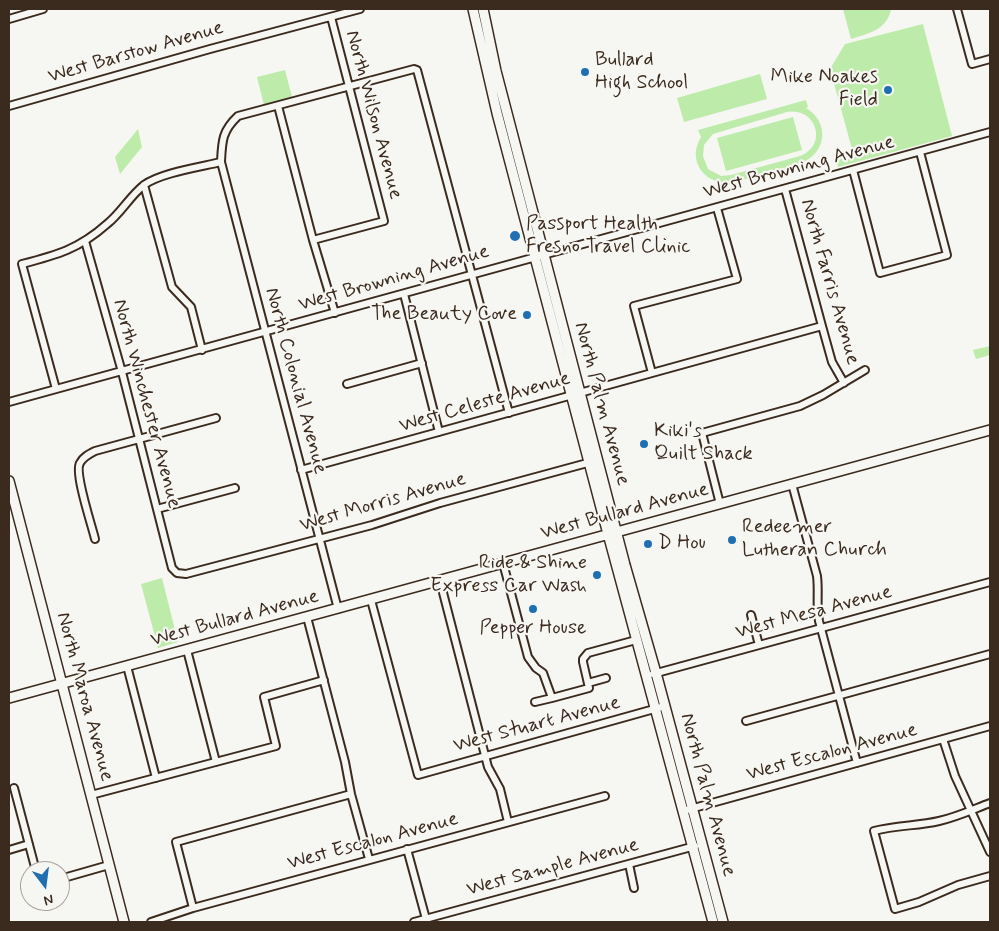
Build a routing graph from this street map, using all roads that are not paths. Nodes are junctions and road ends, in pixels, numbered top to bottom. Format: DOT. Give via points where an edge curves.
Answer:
graph roads {
  1 [pos="43,9"];
  2 [pos="360,9"];
  3 [pos="473,9"];
  4 [pos="483,9"];
  5 [pos="957,9"];
  6 [pos="331,17"];
  7 [pos="9,19"];
  8 [pos="990,59"];
  9 [pos="349,86"];
  10 [pos="9,106"];
  11 [pos="278,106"];
  12 [pos="507,132"];
  13 [pos="990,132"];
  14 [pos="920,152"];
  15 [pos="221,162"];
  16 [pos="853,170"];
  17 [pos="144,185"];
  18 [pos="785,189"];
  19 [pos="718,208"];
  20 [pos="313,240"];
  21 [pos="85,241"];
  22 [pos="540,256"];
  23 [pos="472,274"];
  24 [pos="404,294"];
  25 [pos="334,313"];
  26 [pos="822,326"];
  27 [pos="265,332"];
  28 [pos="202,350"];
  29 [pos="422,363"];
  30 [pos="865,370"];
  31 [pos="122,372"];
  32 [pos="652,373"];
  33 [pos="346,384"];
  34 [pos="844,384"];
  35 [pos="56,389"];
  36 [pos="576,394"];
  37 [pos="9,402"];
  38 [pos="509,413"];
  39 [pos="216,418"];
  40 [pos="990,430"];
  41 [pos="439,432"];
  42 [pos="139,439"];
  43 [pos="593,462"];
  44 [pos="301,470"];
  45 [pos="9,481"];
  46 [pos="792,484"];
  47 [pos="235,488"];
  48 [pos="720,504"];
  49 [pos="157,509"];
  50 [pos="612,534"];
  51 [pos="95,539"];
  52 [pos="320,539"];
  53 [pos="503,564"];
  54 [pos="177,573"];
  55 [pos="440,581"];
  56 [pos="990,582"];
  57 [pos="625,597"];
  58 [pos="371,600"];
  59 [pos="338,609"];
  60 [pos="751,614"];
  61 [pos="307,617"];
  62 [pos="821,628"];
  63 [pos="636,640"];
  64 [pos="647,642"];
  65 [pos="760,646"];
  66 [pos="187,650"];
  67 [pos="990,654"];
  68 [pos="127,666"];
  69 [pos="652,674"];
  70 [pos="606,678"];
  71 [pos="324,680"];
  72 [pos="588,683"];
  73 [pos="62,684"];
  74 [pos="838,696"];
  75 [pos="9,698"];
  76 [pos="552,698"];
  77 [pos="535,702"];
  78 [pos="661,708"];
  79 [pos="746,722"];
  80 [pos="990,726"];
  81 [pos="943,740"];
  82 [pos="486,756"];
  83 [pos="216,762"];
  84 [pos="857,763"];
  85 [pos="156,778"];
  86 [pos="14,788"];
  87 [pos="351,794"];
  88 [pos="91,796"];
  89 [pos="605,796"];
  90 [pos="990,803"];
  91 [pos="688,810"];
  92 [pos="972,810"];
  93 [pos="508,822"];
  94 [pos="29,844"];
  95 [pos="697,845"];
  96 [pos="9,850"];
  97 [pos="408,850"];
  98 [pos="990,852"];
  99 [pos="369,859"];
  100 [pos="33,861"];
  101 [pos="629,864"];
  102 [pos="109,865"];
  103 [pos="70,876"];
  104 [pos="990,876"];
  105 [pos="634,888"];
  106 [pos="193,908"];
  107 [pos="426,919"];
  108 [pos="124,922"];
  109 [pos="151,922"];
  110 [pos="414,922"];
  111 [pos="713,922"];
  112 [pos="723,922"];
  1 -- 7 [label="street"];
  2 -- 6 [label="street, West Barstow Avenue"];
  3 -- 12 [label="main road, North Palm Avenue"];
  4 -- 12 [label="main road, North Palm Avenue"];
  5 -- 8 [label="street" via="972,64"];
  6 -- 9 [label="street, North Wilson Avenue"];
  6 -- 10 [label="street, West Barstow Avenue"];
  9 -- 11 [label="street, North Colonial Avenue"];
  9 -- 20 [label="street, North Wilson Avenue" via="384,220"];
  9 -- 23 [label="street, North Colonial Avenue" via="417,70"];
  11 -- 15 [label="street, North Colonial Avenue" via="238,116 228,125 222,139"];
  11 -- 20 [label="street"];
  12 -- 22 [label="main road, North Palm Avenue"];
  13 -- 14 [label="street, West Browning Avenue"];
  14 -- 16 [label="street, West Browning Avenue"];
  14 -- 16 [label="street" via="947,255 880,273"];
  15 -- 17 [label="street" via="157,178"];
  15 -- 27 [label="street, North Colonial Avenue"];
  16 -- 18 [label="street, West Browning Avenue"];
  17 -- 21 [label="street" via="108,224"];
  17 -- 28 [label="street" via="172,287 191,307"];
  18 -- 19 [label="street, West Browning Avenue"];
  18 -- 26 [label="street, North Farris Avenue"];
  19 -- 22 [label="street, West Browning Avenue"];
  19 -- 32 [label="street" via="737,278 634,306"];
  20 -- 25 [label="street"];
  21 -- 31 [label="street, North Winchester Avenue"];
  21 -- 35 [label="street" via="64,253 22,264"];
  22 -- 23 [label="street, West Browning Avenue"];
  22 -- 36 [label="main road, North Palm Avenue"];
  23 -- 24 [label="street, West Browning Avenue"];
  23 -- 38 [label="street"];
  24 -- 25 [label="street, West Browning Avenue"];
  24 -- 29 [label="street"];
  25 -- 27 [label="street, West Browning Avenue"];
  26 -- 32 [label="street, West Celeste Avenue"];
  26 -- 34 [label="street, North Farris Avenue" via="832,362"];
  27 -- 28 [label="street, West Browning Avenue"];
  27 -- 44 [label="street, North Colonial Avenue"];
  28 -- 31 [label="street, West Browning Avenue"];
  29 -- 33 [label="street"];
  29 -- 41 [label="street"];
  30 -- 34 [label="street"];
  31 -- 35 [label="street, West Browning Avenue"];
  31 -- 42 [label="street, North Winchester Avenue"];
  32 -- 36 [label="street, West Celeste Avenue"];
  34 -- 48 [label="street" via="800,406 702,433"];
  35 -- 37 [label="street, West Browning Avenue"];
  36 -- 38 [label="street, West Celeste Avenue"];
  36 -- 43 [label="main road, North Palm Avenue"];
  38 -- 41 [label="street, West Celeste Avenue"];
  39 -- 42 [label="street"];
  40 -- 46 [label="main road, West Bullard Avenue"];
  41 -- 44 [label="street, West Celeste Avenue"];
  42 -- 49 [label="street, North Winchester Avenue"];
  42 -- 51 [label="street" via="95,451 80,463 78,476"];
  43 -- 50 [label="main road, North Palm Avenue"];
  43 -- 52 [label="street, West Morris Avenue"];
  44 -- 52 [label="street, North Colonial Avenue"];
  45 -- 73 [label="main road, North Maroa Avenue"];
  46 -- 48 [label="main road, West Bullard Avenue"];
  46 -- 62 [label="street" via="817,576 816,605"];
  47 -- 49 [label="street"];
  48 -- 50 [label="main road, West Bullard Avenue"];
  49 -- 54 [label="street, North Winchester Avenue" via="172,568"];
  50 -- 53 [label="main road, West Bullard Avenue"];
  50 -- 57 [label="main road, North Palm Avenue"];
  50 -- 64 [label="main road, North Palm Avenue"];
  52 -- 54 [label="street, West Morris Avenue" via="186,574"];
  52 -- 59 [label="street, North Colonial Avenue"];
  53 -- 55 [label="main road, West Bullard Avenue"];
  53 -- 76 [label="street" via="528,657 543,673"];
  55 -- 58 [label="main road, West Bullard Avenue"];
  55 -- 82 [label="street"];
  56 -- 62 [label="street, West Mesa Avenue"];
  57 -- 63 [label="main road, North Palm Avenue"];
  57 -- 64 [label="main road" via="629,599"];
  58 -- 59 [label="main road, West Bullard Avenue"];
  58 -- 82 [label="street, West Stuart Avenue" via="418,775"];
  59 -- 61 [label="main road, West Bullard Avenue"];
  60 -- 65 [label="street"];
  61 -- 66 [label="main road, West Bullard Avenue"];
  61 -- 71 [label="street"];
  62 -- 65 [label="street, West Mesa Avenue"];
  62 -- 74 [label="street"];
  63 -- 69 [label="main road, North Palm Avenue"];
  63 -- 72 [label="street" via="585,655"];
  64 -- 69 [label="main road, North Palm Avenue"];
  65 -- 69 [label="street, West Mesa Avenue"];
  66 -- 68 [label="main road, West Bullard Avenue"];
  66 -- 83 [label="street"];
  67 -- 74 [label="street"];
  68 -- 73 [label="main road, West Bullard Avenue"];
  68 -- 85 [label="street"];
  69 -- 78 [label="main road, North Palm Avenue"];
  70 -- 72 [label="street"];
  71 -- 83 [label="street" via="264,696 276,746"];
  71 -- 87 [label="street"];
  72 -- 76 [label="street" via="589,688"];
  73 -- 75 [label="main road, West Bullard Avenue"];
  73 -- 88 [label="main road, North Maroa Avenue"];
  74 -- 79 [label="street"];
  74 -- 84 [label="street"];
  76 -- 77 [label="street"];
  78 -- 82 [label="street, West Stuart Avenue"];
  78 -- 91 [label="main road, North Palm Avenue"];
  80 -- 81 [label="street, West Escalon Avenue"];
  81 -- 84 [label="street, West Escalon Avenue"];
  81 -- 92 [label="street" via="955,776"];
  82 -- 93 [label="street" via="500,790"];
  83 -- 85 [label="street"];
  84 -- 91 [label="street, West Escalon Avenue"];
  85 -- 88 [label="street"];
  86 -- 94 [label="street"];
  87 -- 99 [label="street"];
  87 -- 106 [label="street" via="176,842"];
  88 -- 102 [label="main road, North Maroa Avenue"];
  89 -- 93 [label="street, West Escalon Avenue"];
  90 -- 92 [label="street"];
  91 -- 95 [label="main road, North Palm Avenue"];
  92 -- 98 [label="street"];
  92 -- 104 [label="street" via="937,822 874,831 895,909"];
  93 -- 97 [label="street, West Escalon Avenue"];
  94 -- 96 [label="street"];
  94 -- 100 [label="street"];
  95 -- 101 [label="street, West Sample Avenue"];
  95 -- 111 [label="main road, North Palm Avenue"];
  95 -- 112 [label="main road, North Palm Avenue"];
  97 -- 99 [label="street, West Escalon Avenue"];
  97 -- 107 [label="street"];
  99 -- 106 [label="street, West Escalon Avenue"];
  101 -- 105 [label="street"];
  101 -- 107 [label="street, West Sample Avenue"];
  102 -- 103 [label="street"];
  102 -- 108 [label="main road, North Maroa Avenue"];
  106 -- 109 [label="street, West Escalon Avenue"];
  107 -- 110 [label="street, West Sample Avenue"];
}
